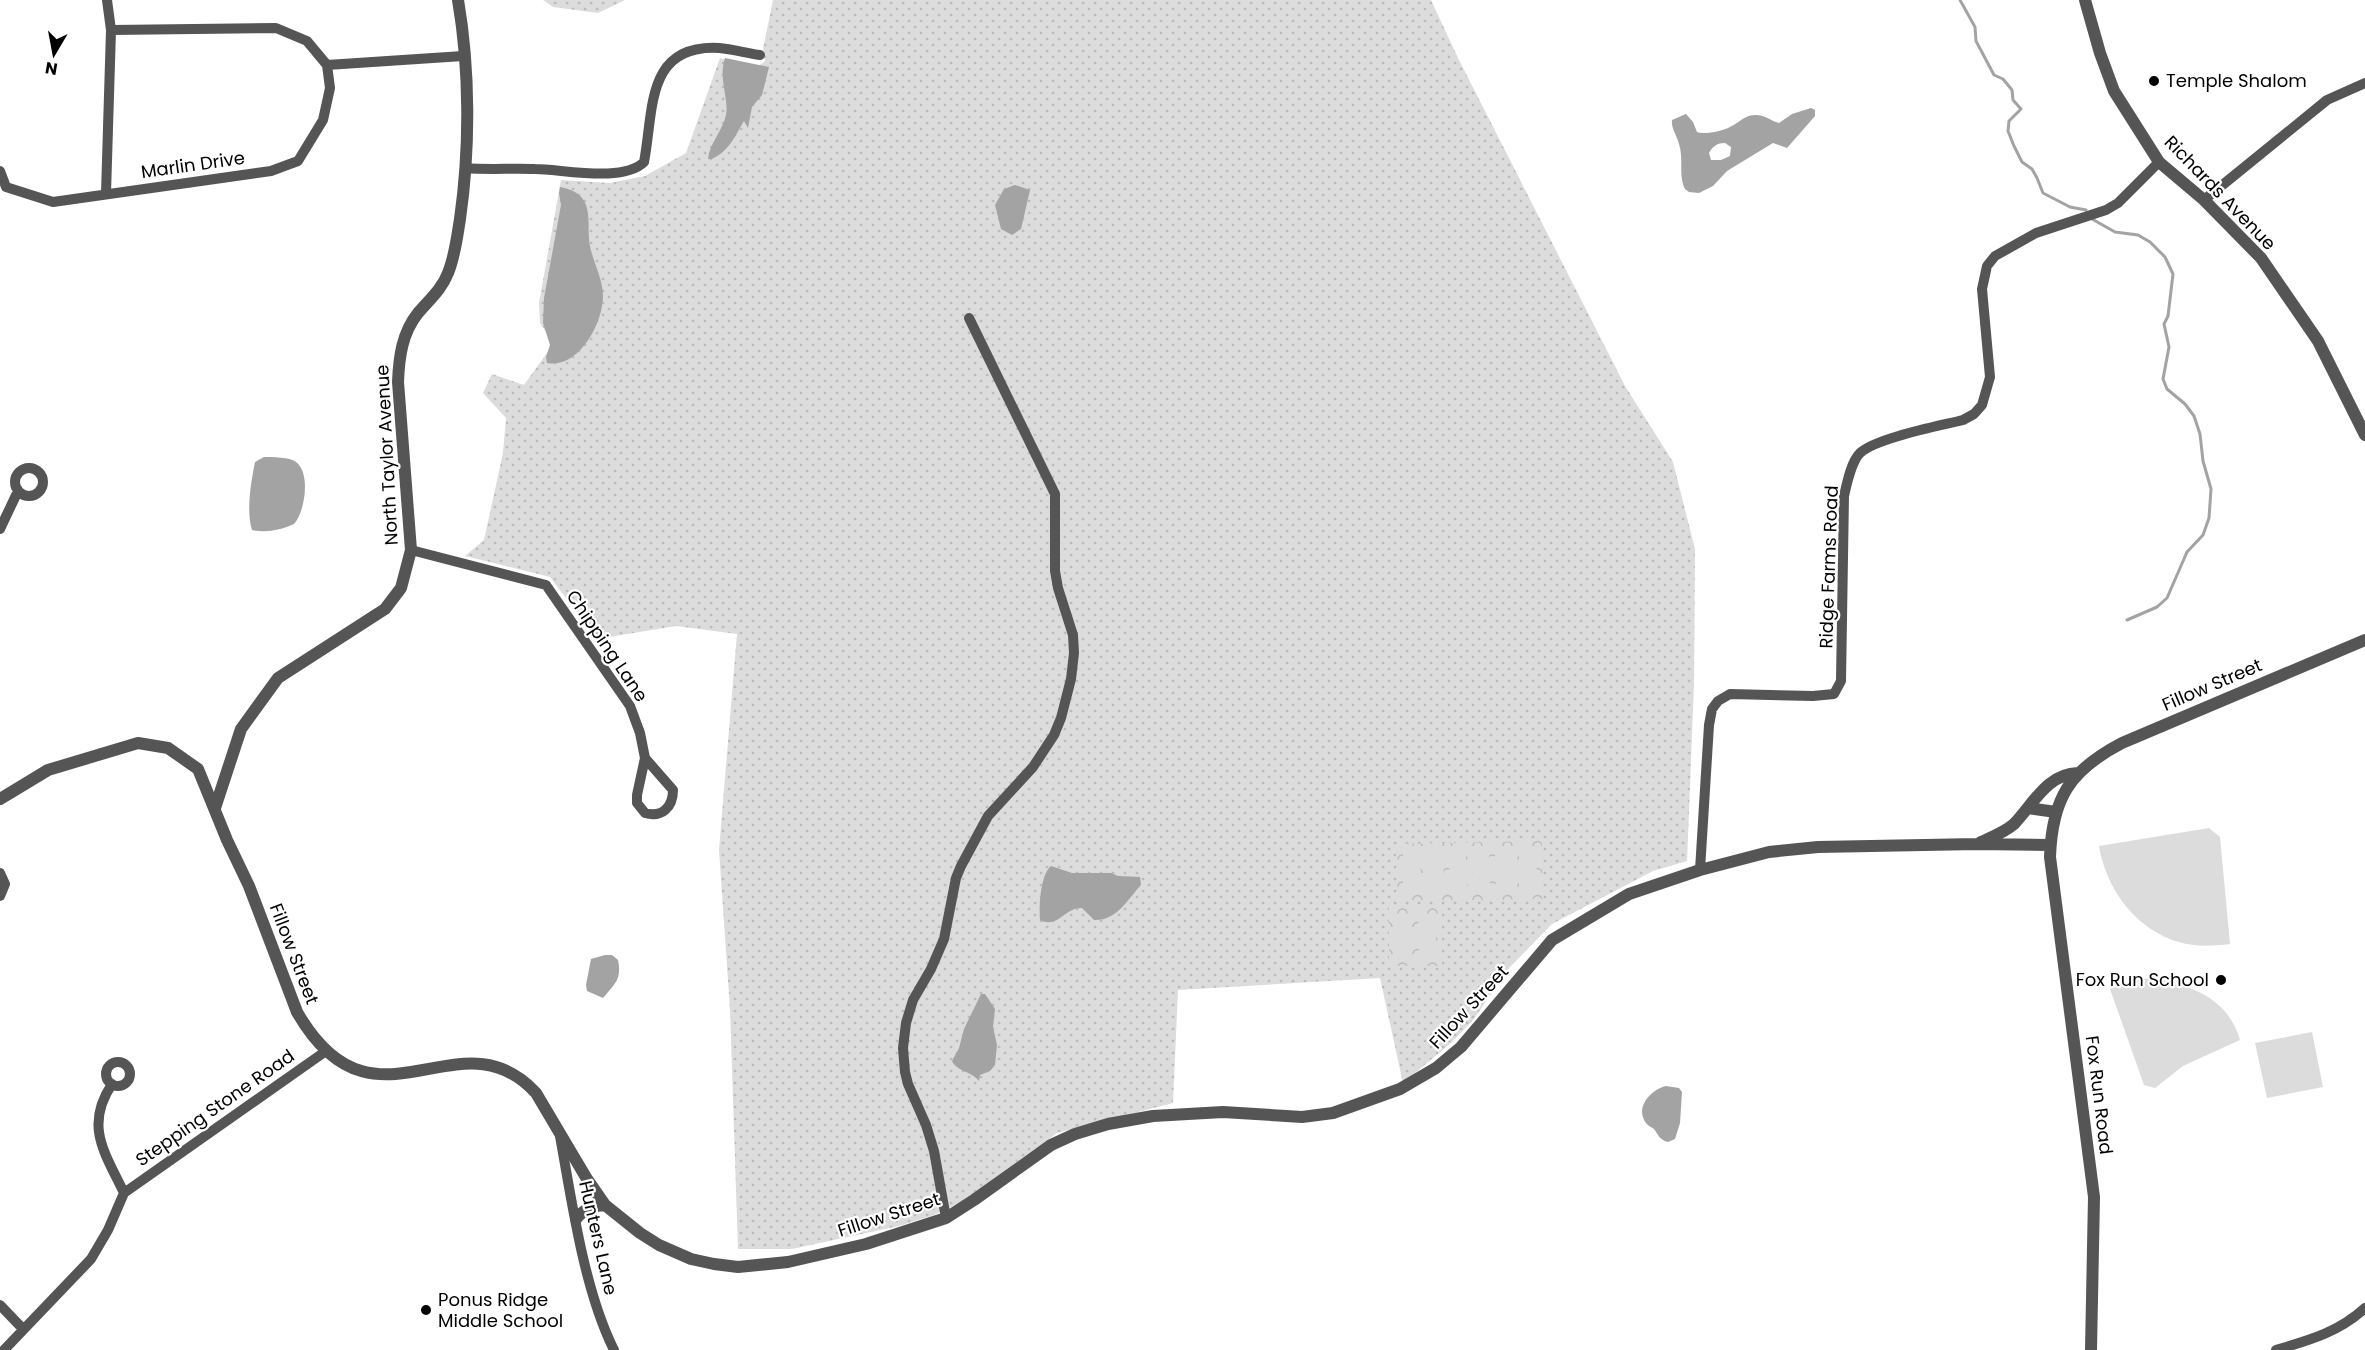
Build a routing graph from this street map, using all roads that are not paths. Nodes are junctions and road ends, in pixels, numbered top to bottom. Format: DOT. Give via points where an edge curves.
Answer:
graph roads {
  1 [pos="107,0"];
  2 [pos="458,0"];
  3 [pos="2085,0"];
  4 [pos="111,30"];
  5 [pos="760,55"];
  6 [pos="464,56"];
  7 [pos="327,65"];
  8 [pos="2365,83"];
  9 [pos="2159,162"];
  10 [pos="465,168"];
  11 [pos="0,171"];
  12 [pos="106,193"];
  13 [pos="2204,200"];
  14 [pos="969,318"];
  15 [pos="2365,435"];
  16 [pos="18,491"];
  17 [pos="0,529"];
  18 [pos="411,550"];
  19 [pos="2365,640"];
  20 [pos="645,758"];
  21 [pos="2078,773"];
  22 [pos="0,799"];
  23 [pos="215,808"];
  24 [pos="2028,808"];
  25 [pos="2056,812"];
  26 [pos="1977,844"];
  27 [pos="2050,845"];
  28 [pos="1700,870"];
  29 [pos="0,873"];
  30 [pos="0,896"];
  31 [pos="326,1051"];
  32 [pos="112,1084"];
  33 [pos="559,1131"];
  34 [pos="124,1193"];
  35 [pos="605,1205"];
  36 [pos="946,1218"];
  37 [pos="576,1219"];
  38 [pos="0,1305"];
  39 [pos="2365,1308"];
  40 [pos="23,1329"];
  41 [pos="3,1350"];
  42 [pos="614,1350"];
  43 [pos="2091,1350"];
  44 [pos="2276,1350"];
  1 -- 4 [label="street"];
  2 -- 6 [label="street, North Taylor Avenue"];
  3 -- 9 [label="street, Richards Avenue" via="2114,91"];
  4 -- 7 [label="street" via="276,28 307,41"];
  4 -- 12 [label="street"];
  5 -- 10 [label="street" via="711,48 674,58 662,72 654,94 644,162 633,170 584,174"];
  6 -- 7 [label="street"];
  6 -- 10 [label="street, North Taylor Avenue"];
  7 -- 12 [label="street, Marlin Drive" via="330,88 323,120 298,161 271,171"];
  8 -- 13 [label="street" via="2327,100"];
  9 -- 13 [label="street, Richards Avenue"];
  9 -- 28 [label="street, Ridge Farms Road" via="2118,203 2036,233 1995,256 1987,266 1982,289 1990,377 1982,405 1974,414 1875,444 1859,454 1844,496 1841,681 1834,694 1730,694 1712,709"];
  10 -- 18 [label="street, North Taylor Avenue" via="458,233 448,273 408,329 399,359"];
  11 -- 12 [label="street, Marlin Drive" via="6,187 53,202"];
  13 -- 15 [label="street, Richards Avenue" via="2261,258 2318,341"];
  14 -- 36 [label="street" via="1055,494 1054,571 1073,635 1074,653 1071,679 1054,735 1033,767 988,816 961,866 944,939 913,1000 906,1023 905,1072 934,1150"];
  16 -- 17 [label="street"];
  18 -- 20 [label="street, Chipping Lane" via="546,585 626,699"];
  18 -- 23 [label="street, North Taylor Avenue" via="401,588 385,609 278,678 241,729"];
  19 -- 21 [label="street, Fillow Street" via="2122,743 2099,755"];
  20 -- 20 [label="street, Chipping Lane" via="637,803 645,813 657,814 669,807 673,790"];
  21 -- 24 [label="street, Fillow Street" via="2055,778"];
  21 -- 25 [label="street, Fillow Street"];
  22 -- 23 [label="street, Fillow Street" via="48,770 138,743 168,748 198,769"];
  23 -- 31 [label="street, Fillow Street" via="297,1012"];
  24 -- 25 [label="street"];
  24 -- 26 [label="street, Fillow Street" via="2012,826"];
  25 -- 27 [label="street, Fillow Street"];
  26 -- 27 [label="street, Fillow Street"];
  26 -- 28 [label="street, Fillow Street" via="1818,847 1769,852"];
  27 -- 43 [label="street, Fox Run Road" via="2094,1197"];
  28 -- 36 [label="street, Fillow Street" via="1629,894 1552,940 1461,1047 1436,1068 1400,1089 1333,1113 1302,1117 1223,1112 1173,1114 1108,1124 1075,1134 1033,1155"];
  29 -- 30 [label="street" via="5,884"];
  31 -- 33 [label="street, Fillow Street" via="351,1067 378,1075 465,1062 498,1066 527,1083"];
  31 -- 34 [label="street, Stepping Stone Road"];
  32 -- 34 [label="street" via="102,1099 97,1120 101,1145"];
  33 -- 35 [label="street, Fillow Street"];
  33 -- 37 [label="street, Hunters Lane"];
  34 -- 40 [label="street" via="91,1259"];
  35 -- 36 [label="street, Fillow Street" via="640,1233 672,1251 691,1259 738,1267 823,1255"];
  35 -- 37 [label="street" via="583,1210"];
  37 -- 42 [label="street, Hunters Lane" via="601,1321"];
  38 -- 40 [label="street"];
  39 -- 44 [label="street" via="2349,1323"];
  40 -- 41 [label="street"];
}
